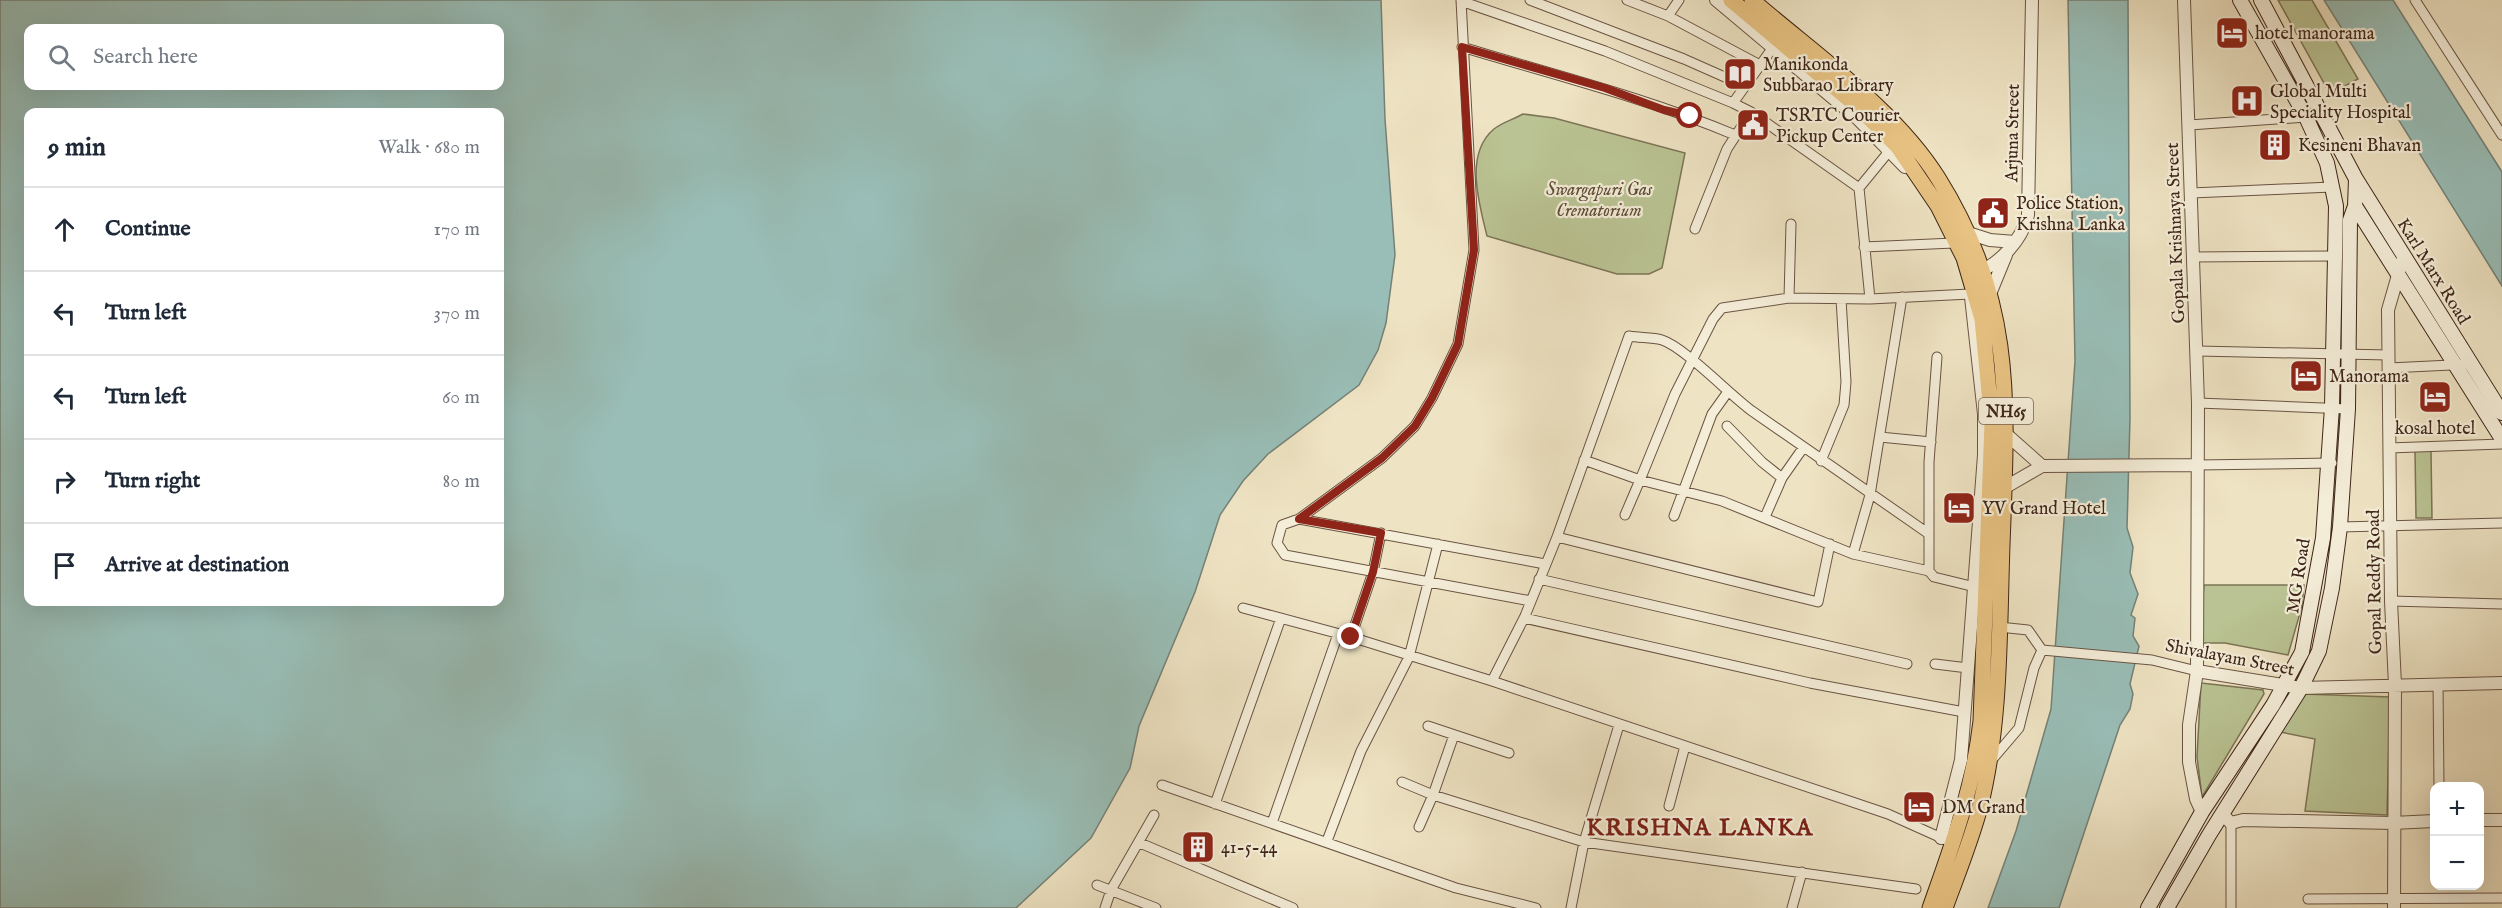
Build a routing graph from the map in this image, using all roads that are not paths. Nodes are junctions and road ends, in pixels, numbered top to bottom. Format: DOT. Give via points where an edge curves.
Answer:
graph roads {
  1 [pos="1461,0"];
  2 [pos="1530,0"];
  3 [pos="1627,0"];
  4 [pos="1679,0"];
  5 [pos="1716,0"];
  6 [pos="1731,0"];
  7 [pos="1752,0"];
  8 [pos="2032,0"];
  9 [pos="2184,0"];
  10 [pos="2415,0"];
  11 [pos="2240,1"];
  12 [pos="2265,4"];
  13 [pos="1668,16"];
  14 [pos="1774,46"];
  15 [pos="1462,47"];
  16 [pos="1760,65"];
  17 [pos="1745,86"];
  18 [pos="1733,104"];
  19 [pos="1751,112"];
  20 [pos="2306,117"];
  21 [pos="2189,125"];
  22 [pos="1735,135"];
  23 [pos="2502,135"];
  24 [pos="1888,149"];
  25 [pos="2356,178"];
  26 [pos="2332,187"];
  27 [pos="1859,188"];
  28 [pos="2191,194"];
  29 [pos="2336,206"];
  30 [pos="2355,206"];
  31 [pos="1791,224"];
  32 [pos="1695,229"];
  33 [pos="1968,233"];
  34 [pos="1954,243"];
  35 [pos="2011,246"];
  36 [pos="1864,247"];
  37 [pos="2333,256"];
  38 [pos="2193,257"];
  39 [pos="2403,258"];
  40 [pos="2398,272"];
  41 [pos="1977,273"];
  42 [pos="2349,275"];
  43 [pos="2333,276"];
  44 [pos="1970,294"];
  45 [pos="1990,294"];
  46 [pos="1902,297"];
  47 [pos="1789,298"];
  48 [pos="1841,299"];
  49 [pos="1870,299"];
  50 [pos="2198,351"];
  51 [pos="2332,352"];
  52 [pos="2349,353"];
  53 [pos="1937,357"];
  54 [pos="1692,360"];
  55 [pos="2388,362"];
  56 [pos="2472,364"];
  57 [pos="2457,366"];
  58 [pos="1727,393"];
  59 [pos="2198,403"];
  60 [pos="2332,407"];
  61 [pos="2348,409"];
  62 [pos="2502,413"];
  63 [pos="1728,426"];
  64 [pos="2006,434"];
  65 [pos="1880,437"];
  66 [pos="2502,439"];
  67 [pos="1931,442"];
  68 [pos="2502,444"];
  69 [pos="1803,448"];
  70 [pos="2389,448"];
  71 [pos="1584,460"];
  72 [pos="1821,461"];
  73 [pos="2329,462"];
  74 [pos="2344,463"];
  75 [pos="2197,465"];
  76 [pos="2042,466"];
  77 [pos="1782,478"];
  78 [pos="1640,480"];
  79 [pos="2004,488"];
  80 [pos="1685,492"];
  81 [pos="1870,495"];
  82 [pos="1625,515"];
  83 [pos="1674,516"];
  84 [pos="1765,517"];
  85 [pos="1299,519"];
  86 [pos="2502,523"];
  87 [pos="2391,525"];
  88 [pos="2340,527"];
  89 [pos="1381,533"];
  90 [pos="1929,534"];
  91 [pos="1557,537"];
  92 [pos="1438,544"];
  93 [pos="1830,544"];
  94 [pos="1853,554"];
  95 [pos="1545,564"];
  96 [pos="1929,571"];
  97 [pos="1373,572"];
  98 [pos="1539,579"];
  99 [pos="1431,582"];
  100 [pos="1976,586"];
  101 [pos="1531,601"];
  102 [pos="2391,601"];
  103 [pos="2502,604"];
  104 [pos="1243,608"];
  105 [pos="1281,618"];
  106 [pos="1524,618"];
  107 [pos="1999,627"];
  108 [pos="1338,634"];
  109 [pos="1351,637"];
  110 [pos="2042,650"];
  111 [pos="1409,657"];
  112 [pos="1907,664"];
  113 [pos="1935,664"];
  114 [pos="1968,668"];
  115 [pos="2197,671"];
  116 [pos="1492,681"];
  117 [pos="2438,684"];
  118 [pos="2502,684"];
  119 [pos="2395,685"];
  120 [pos="2284,687"];
  121 [pos="2301,688"];
  122 [pos="1964,712"];
  123 [pos="1619,725"];
  124 [pos="1428,726"];
  125 [pos="1454,735"];
  126 [pos="1686,746"];
  127 [pos="1509,753"];
  128 [pos="1988,765"];
  129 [pos="1402,782"];
  130 [pos="2439,782"];
  131 [pos="1162,785"];
  132 [pos="1433,795"];
  133 [pos="1215,804"];
  134 [pos="1669,806"];
  135 [pos="2202,812"];
  136 [pos="1154,815"];
  137 [pos="2227,819"];
  138 [pos="2430,820"];
  139 [pos="2484,820"];
  140 [pos="2502,820"];
  141 [pos="1272,823"];
  142 [pos="2393,823"];
  143 [pos="1419,827"];
  144 [pos="1327,841"];
  145 [pos="1584,842"];
  146 [pos="1140,843"];
  147 [pos="1953,844"];
  148 [pos="1802,872"];
  149 [pos="1097,885"];
  150 [pos="1111,890"];
  151 [pos="1916,890"];
  152 [pos="1268,897"];
  153 [pos="2502,898"];
  154 [pos="2308,899"];
  155 [pos="2394,904"];
  156 [pos="1105,908"];
  157 [pos="1156,908"];
  158 [pos="1263,908"];
  159 [pos="1293,908"];
  160 [pos="1536,908"];
  161 [pos="1571,908"];
  162 [pos="1792,908"];
  163 [pos="1930,908"];
  164 [pos="1945,908"];
  165 [pos="2148,908"];
  166 [pos="2168,908"];
  167 [pos="2231,908"];
  1 -- 15 [label="street"];
  1 -- 18 [label="street" via="1605,51"];
  2 -- 17 [label="street"];
  3 -- 13 [label="street"];
  4 -- 13 [label="street"];
  5 -- 14 [label="street"];
  6 -- 41 [label="highway, NH65" via="1858,107 1898,147"];
  7 -- 33 [label="highway, NH65" via="1893,122 1937,177"];
  8 -- 35 [label="street, Arjuna Street" via="2028,215 2025,227"];
  9 -- 21 [label="street, Gopala Krishnaya Street"];
  10 -- 23 [label="street"];
  11 -- 20 [label="main road, MG Road"];
  12 -- 25 [label="main road, Karl Marx Road"];
  13 -- 16 [label="street"];
  14 -- 16 [label="street"];
  14 -- 24 [label="street"];
  15 -- 22 [label="street" via="1605,88"];
  15 -- 85 [label="street" via="1474,250 1458,344 1415,426 1382,458"];
  16 -- 17 [label="street"];
  17 -- 18 [label="street"];
  18 -- 19 [label="street"];
  19 -- 22 [label="street"];
  19 -- 27 [label="street"];
  20 -- 21 [label="street"];
  20 -- 26 [label="main road, MG Road" via="2328,163"];
  21 -- 28 [label="street, Gopala Krishnaya Street"];
  22 -- 32 [label="street"];
  24 -- 27 [label="street"];
  24 -- 34 [label="street" via="1904,165"];
  25 -- 30 [label="main road, MG Road"];
  25 -- 39 [label="main road, Karl Marx Road"];
  26 -- 28 [label="street"];
  26 -- 29 [label="main road, MG Road"];
  27 -- 36 [label="street"];
  28 -- 38 [label="street, Gopala Krishnaya Street"];
  29 -- 30 [label="main road"];
  29 -- 37 [label="main road, MG Road"];
  30 -- 40 [label="main road, Karl Marx Road"];
  30 -- 42 [label="main road, MG Road" via="2350,220"];
  31 -- 47 [label="street"];
  33 -- 35 [label="street"];
  33 -- 41 [label="highway, NH65"];
  34 -- 36 [label="street"];
  34 -- 44 [label="street"];
  35 -- 41 [label="street, Arjuna Street"];
  35 -- 45 [label="street"];
  36 -- 49 [label="street"];
  37 -- 38 [label="street"];
  37 -- 43 [label="main road, MG Road"];
  38 -- 50 [label="street, Gopala Krishnaya Street"];
  39 -- 40 [label="street, Gopal Reddy Road"];
  39 -- 56 [label="main road, Karl Marx Road"];
  40 -- 55 [label="street, Gopal Reddy Road" via="2388,310"];
  40 -- 57 [label="main road, Karl Marx Road"];
  41 -- 45 [label="highway, NH65"];
  41 -- 147 [label="highway, NH65" via="1992,423 1981,721 1970,791"];
  42 -- 43 [label="main road"];
  42 -- 52 [label="main road, MG Road"];
  43 -- 51 [label="main road, MG Road"];
  44 -- 46 [label="street"];
  44 -- 100 [label="street" via="1984,414"];
  45 -- 64 [label="highway, NH65" via="2004,374"];
  46 -- 49 [label="street"];
  46 -- 65 [label="street"];
  47 -- 48 [label="street"];
  47 -- 54 [label="street" via="1722,308"];
  48 -- 49 [label="street"];
  48 -- 72 [label="street" via="1844,405"];
  50 -- 51 [label="street"];
  50 -- 59 [label="street, Gopala Krishnaya Street"];
  51 -- 52 [label="street"];
  51 -- 60 [label="main road, MG Road"];
  52 -- 55 [label="street"];
  52 -- 61 [label="main road, MG Road"];
  53 -- 67 [label="street"];
  54 -- 58 [label="street"];
  54 -- 71 [label="street" via="1664,340 1629,336"];
  54 -- 78 [label="street"];
  55 -- 57 [label="street"];
  55 -- 70 [label="street, Gopal Reddy Road"];
  56 -- 57 [label="street"];
  56 -- 62 [label="main road, Karl Marx Road"];
  57 -- 66 [label="main road, Karl Marx Road"];
  58 -- 69 [label="street"];
  58 -- 80 [label="street" via="1713,414"];
  59 -- 60 [label="street"];
  59 -- 75 [label="street, Gopala Krishnaya Street"];
  60 -- 61 [label="street"];
  60 -- 73 [label="main road, MG Road"];
  61 -- 74 [label="main road, MG Road"];
  63 -- 77 [label="street"];
  64 -- 76 [label="street"];
  64 -- 79 [label="highway, NH65"];
  65 -- 67 [label="street"];
  65 -- 81 [label="street"];
  67 -- 90 [label="street"];
  68 -- 70 [label="street"];
  69 -- 72 [label="street"];
  69 -- 77 [label="street"];
  70 -- 87 [label="street, Gopal Reddy Road"];
  71 -- 78 [label="street"];
  71 -- 91 [label="street"];
  72 -- 81 [label="street"];
  73 -- 74 [label="street"];
  73 -- 75 [label="street"];
  73 -- 120 [label="main road, MG Road" via="2323,538 2310,621 2302,652"];
  74 -- 88 [label="main road, MG Road"];
  75 -- 76 [label="street"];
  75 -- 115 [label="street, Gopala Krishnaya Street"];
  76 -- 79 [label="street"];
  77 -- 84 [label="street"];
  78 -- 80 [label="street"];
  78 -- 82 [label="street"];
  79 -- 107 [label="highway, NH65"];
  80 -- 83 [label="street"];
  80 -- 84 [label="street"];
  81 -- 90 [label="street"];
  81 -- 94 [label="street"];
  84 -- 93 [label="street"];
  85 -- 89 [label="street"];
  85 -- 97 [label="street" via="1282,525 1277,543 1285,555"];
  86 -- 87 [label="street"];
  87 -- 88 [label="street"];
  87 -- 102 [label="street, Gopal Reddy Road"];
  88 -- 121 [label="main road, MG Road" via="2319,651"];
  89 -- 92 [label="street"];
  89 -- 97 [label="street"];
  90 -- 96 [label="street"];
  91 -- 93 [label="street" via="1818,602"];
  91 -- 95 [label="street"];
  92 -- 95 [label="street"];
  92 -- 99 [label="street"];
  93 -- 94 [label="street"];
  94 -- 96 [label="street"];
  95 -- 98 [label="street"];
  96 -- 100 [label="street" via="1934,577"];
  97 -- 99 [label="street"];
  97 -- 109 [label="street"];
  98 -- 101 [label="street"];
  98 -- 112 [label="street"];
  99 -- 101 [label="street"];
  99 -- 111 [label="street"];
  100 -- 114 [label="street"];
  101 -- 106 [label="street"];
  102 -- 103 [label="street"];
  102 -- 119 [label="street, Gopal Reddy Road"];
  104 -- 105 [label="street"];
  105 -- 108 [label="street"];
  105 -- 133 [label="street"];
  106 -- 116 [label="street"];
  106 -- 122 [label="street" via="1810,683"];
  107 -- 110 [label="street" via="2028,630"];
  107 -- 128 [label="highway, NH65"];
  108 -- 109 [label="street"];
  108 -- 141 [label="street"];
  109 -- 111 [label="street"];
  110 -- 115 [label="street, Shivalayam Street" via="2152,660"];
  110 -- 128 [label="street" via="2019,728"];
  111 -- 116 [label="street"];
  111 -- 144 [label="street" via="1361,751"];
  113 -- 114 [label="street"];
  114 -- 122 [label="street"];
  115 -- 120 [label="street, Shivalayam Street"];
  115 -- 135 [label="street, Gopala Krishnaya Street" via="2189,725 2189,762"];
  116 -- 123 [label="street"];
  117 -- 118 [label="street, Shivalayam Street"];
  117 -- 119 [label="street, Shivalayam Street"];
  117 -- 130 [label="street"];
  119 -- 121 [label="street, Shivalayam Street"];
  119 -- 142 [label="street, Gopal Reddy Road"];
  120 -- 121 [label="street, Shivalayam Street"];
  120 -- 135 [label="main road, MG Road"];
  121 -- 137 [label="main road, MG Road"];
  122 -- 147 [label="street"];
  123 -- 126 [label="street"];
  123 -- 145 [label="street"];
  124 -- 125 [label="street"];
  125 -- 127 [label="street"];
  125 -- 132 [label="street"];
  126 -- 134 [label="street"];
  126 -- 147 [label="street" via="1888,814"];
  128 -- 147 [label="highway, NH65" via="1979,808"];
  129 -- 132 [label="street"];
  131 -- 133 [label="street"];
  132 -- 143 [label="street"];
  132 -- 145 [label="street"];
  133 -- 141 [label="street"];
  135 -- 165 [label="main road, MG Road"];
  136 -- 146 [label="street"];
  137 -- 142 [label="street"];
  137 -- 166 [label="main road, MG Road"];
  137 -- 167 [label="street"];
  138 -- 142 [label="street"];
  139 -- 140 [label="street"];
  141 -- 144 [label="street"];
  142 -- 155 [label="street, Gopal Reddy Road"];
  144 -- 160 [label="street" via="1456,888"];
  145 -- 148 [label="street"];
  145 -- 161 [label="street"];
  146 -- 150 [label="street"];
  146 -- 152 [label="street"];
  147 -- 163 [label="highway, NH65"];
  147 -- 164 [label="highway, NH65"];
  148 -- 151 [label="street"];
  148 -- 162 [label="street"];
  149 -- 150 [label="street"];
  150 -- 156 [label="street"];
  150 -- 157 [label="street"];
  152 -- 158 [label="street"];
  152 -- 159 [label="street"];
  153 -- 155 [label="street"];
  154 -- 155 [label="street"];
}
